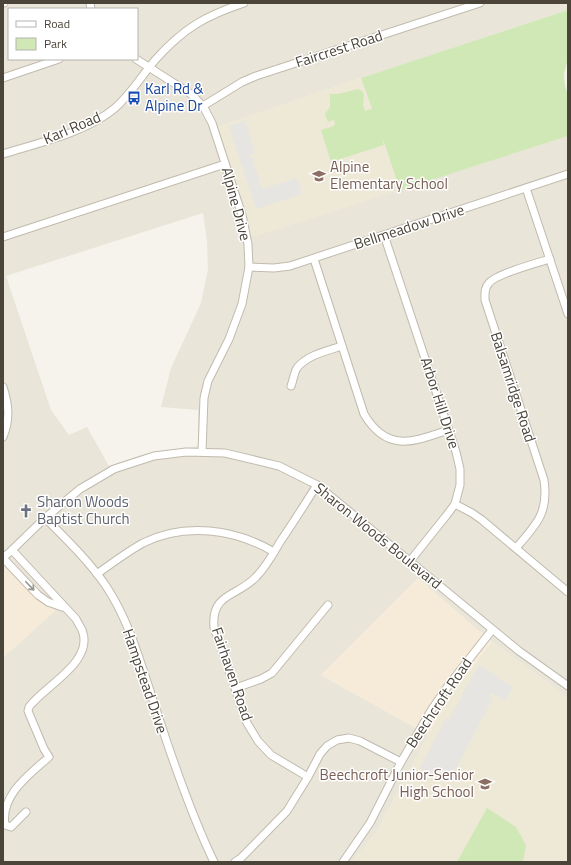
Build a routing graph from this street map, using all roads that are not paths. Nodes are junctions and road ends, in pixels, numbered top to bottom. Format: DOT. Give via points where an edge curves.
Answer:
graph roads {
  1 [pos="244,3"];
  2 [pos="480,3"];
  3 [pos="56,60"];
  4 [pos="138,60"];
  5 [pos="150,68"];
  6 [pos="3,78"];
  7 [pos="203,106"];
  8 [pos="3,154"];
  9 [pos="226,164"];
  10 [pos="568,174"];
  11 [pos="526,188"];
  12 [pos="384,235"];
  13 [pos="3,237"];
  14 [pos="314,259"];
  15 [pos="550,259"];
  16 [pos="249,268"];
  17 [pos="568,314"];
  18 [pos="342,346"];
  19 [pos="291,386"];
  20 [pos="3,387"];
  21 [pos="448,430"];
  22 [pos="3,437"];
  23 [pos="202,451"];
  24 [pos="317,485"];
  25 [pos="455,504"];
  26 [pos="46,518"];
  27 [pos="516,548"];
  28 [pos="12,550"];
  29 [pos="274,552"];
  30 [pos="3,558"];
  31 [pos="410,561"];
  32 [pos="97,574"];
  33 [pos="568,592"];
  34 [pos="328,605"];
  35 [pos="64,608"];
  36 [pos="492,630"];
  37 [pos="568,686"];
  38 [pos="236,688"];
  39 [pos="401,762"];
  40 [pos="308,777"];
  41 [pos="26,812"];
  42 [pos="3,822"];
  43 [pos="214,862"];
  44 [pos="235,862"];
  45 [pos="343,862"];
  1 -- 5 [label="street, Karl Road" via="218,12 181,34"];
  2 -- 7 [label="street, Faircrest Road" via="256,76"];
  3 -- 6 [label="street"];
  4 -- 5 [label="street, Alpine Drive"];
  5 -- 7 [label="street, Alpine Drive" via="191,94"];
  5 -- 8 [label="street, Karl Road" via="114,109 96,121"];
  7 -- 9 [label="street, Alpine Drive" via="212,123"];
  9 -- 13 [label="street"];
  9 -- 16 [label="street, Alpine Drive" via="242,215 248,244"];
  10 -- 11 [label="street, Bellmeadow Drive"];
  11 -- 12 [label="street, Bellmeadow Drive"];
  11 -- 15 [label="street"];
  12 -- 14 [label="street, Bellmeadow Drive"];
  12 -- 21 [label="street, Arbor Hill Drive"];
  14 -- 16 [label="street, Bellmeadow Drive" via="290,266"];
  14 -- 18 [label="street"];
  15 -- 17 [label="street"];
  15 -- 27 [label="street, Balsamridge Road" via="497,277 489,282 484,291 546,493 545,506 540,517"];
  16 -- 23 [label="street, Alpine Drive" via="242,304 208,382 203,408"];
  18 -- 19 [label="street" via="306,360 297,369"];
  18 -- 21 [label="street" via="364,414 379,432 396,441 410,442"];
  20 -- 22 [label="street" via="8,405 7,427"];
  21 -- 25 [label="street, Arbor Hill Drive" via="460,469 460,485"];
  23 -- 24 [label="street, Sharon Woods Boulevard" via="225,453 279,466"];
  23 -- 26 [label="street, Sharon Woods Boulevard" via="154,456 114,469 80,489"];
  24 -- 29 [label="street, Fairhaven Road"];
  24 -- 31 [label="street, Sharon Woods Boulevard"];
  25 -- 27 [label="street" via="472,513"];
  25 -- 31 [label="street, Arbor Hill Drive"];
  26 -- 28 [label="street, Sharon Woods Boulevard"];
  26 -- 32 [label="street, Hampstead Drive"];
  27 -- 33 [label="street"];
  28 -- 30 [label="street, Sharon Woods Boulevard"];
  28 -- 35 [label="street"];
  29 -- 32 [label="street" via="240,536 196,530 171,534 143,543"];
  29 -- 38 [label="street, Fairhaven Road" via="255,578 221,600 213,616 214,627"];
  30 -- 35 [label="street, one-way" via="38,595"];
  31 -- 36 [label="street, Sharon Woods Boulevard"];
  32 -- 43 [label="street, Hampstead Drive" via="130,632 175,767 200,834"];
  34 -- 38 [label="street" via="272,673"];
  35 -- 42 [label="street" via="76,619 82,631 84,644 74,665 29,707 28,711 49,757 8,796"];
  36 -- 37 [label="street, Sharon Woods Boulevard"];
  36 -- 39 [label="street, Beechcroft Road" via="449,684 420,727"];
  38 -- 40 [label="street, Fairhaven Road" via="247,722 258,741 271,755"];
  39 -- 40 [label="street" via="360,741 348,738 337,740 327,746"];
  39 -- 45 [label="street, Beechcroft Road" via="370,824"];
  40 -- 44 [label="street" via="287,811"];
  41 -- 42 [label="street" via="11,827"];
}
